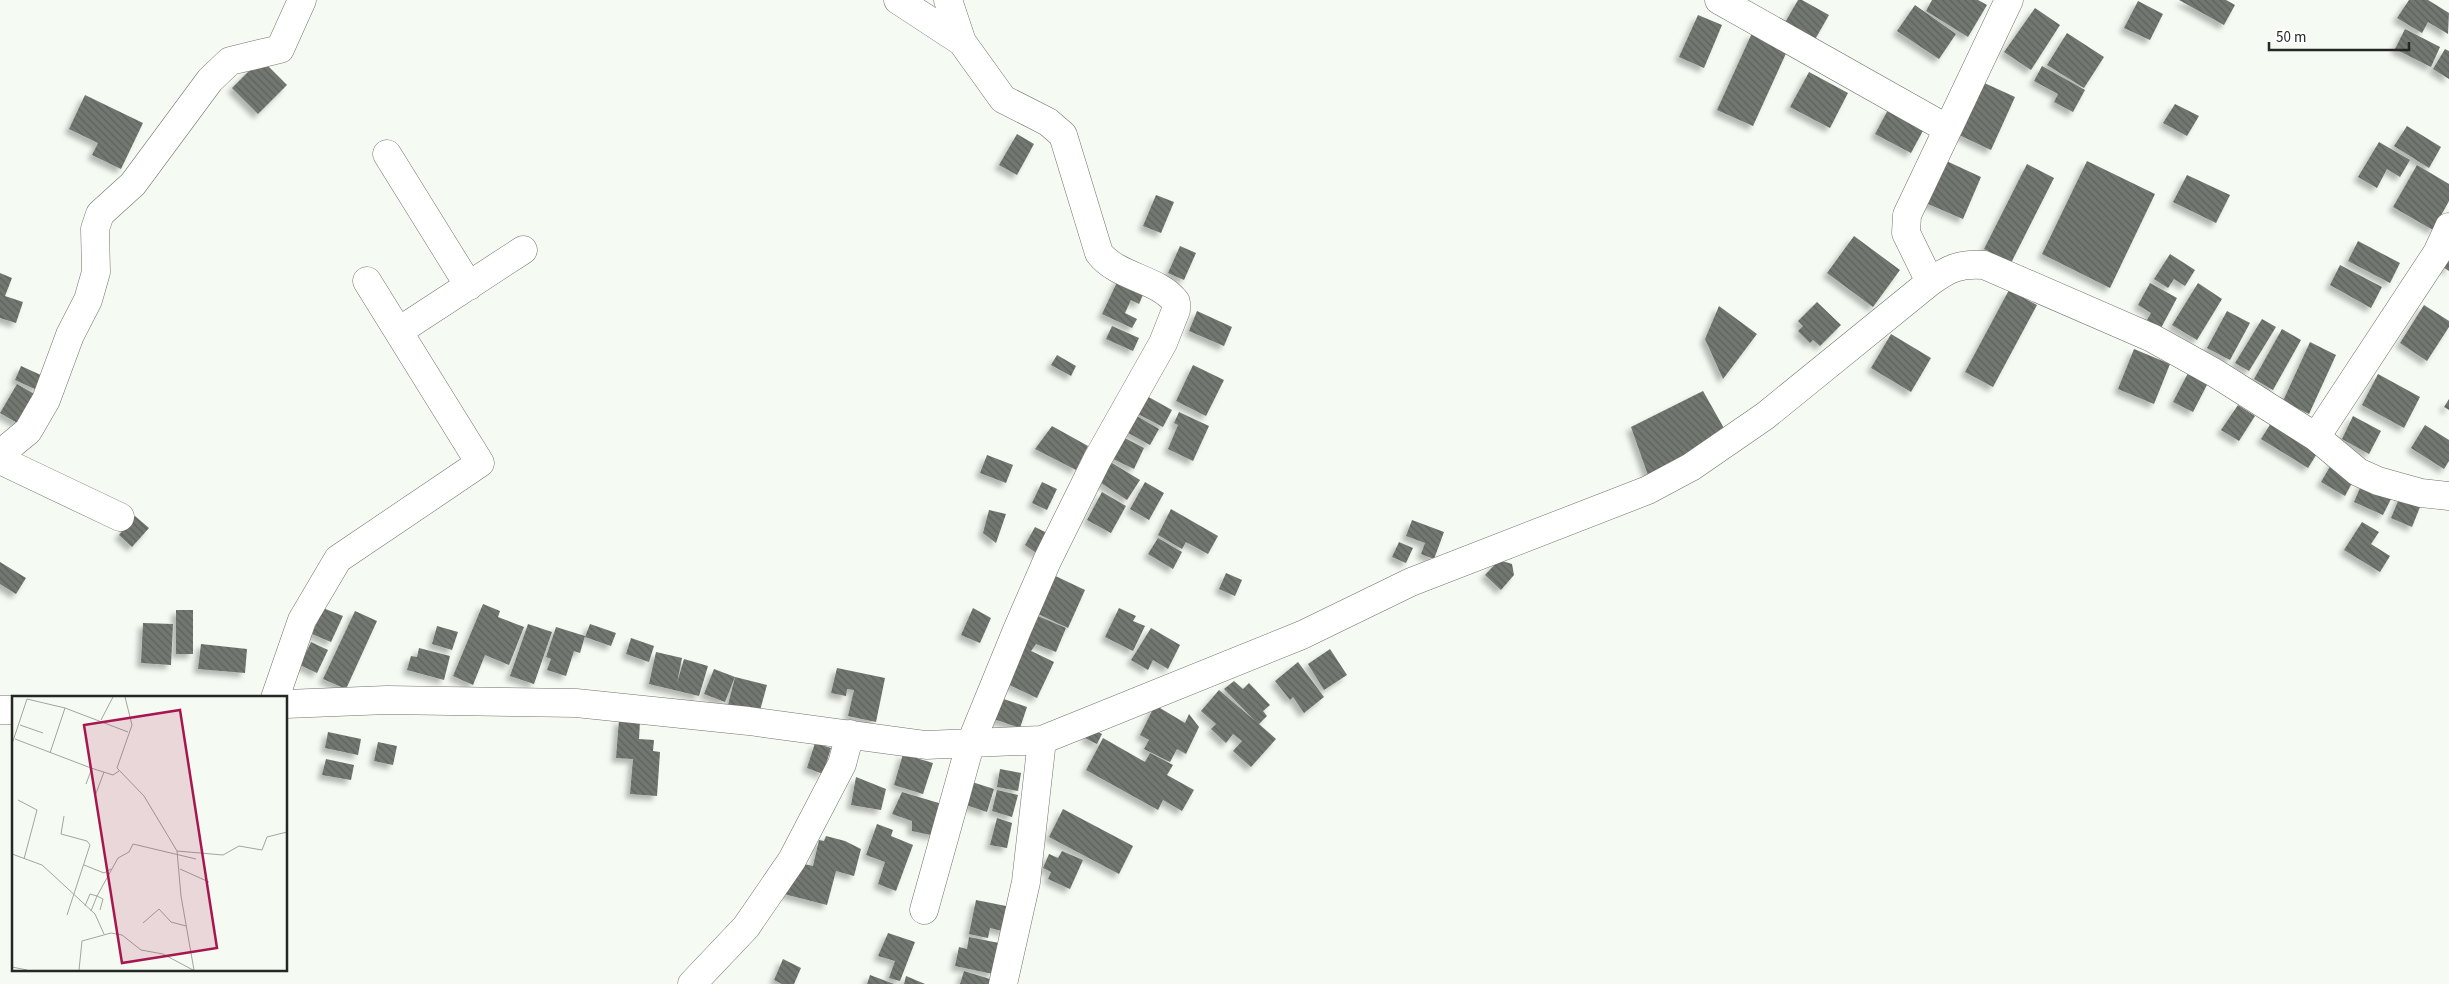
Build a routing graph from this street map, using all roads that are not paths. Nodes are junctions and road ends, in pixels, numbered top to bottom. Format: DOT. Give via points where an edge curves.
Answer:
graph roads {
  1 [pos="302,0"];
  2 [pos="898,0"];
  3 [pos="948,0"];
  4 [pos="1719,0"];
  5 [pos="1999,4"];
  6 [pos="962,42"];
  7 [pos="1946,128"];
  8 [pos="387,154"];
  9 [pos="2449,227"];
  10 [pos="523,250"];
  11 [pos="367,281"];
  12 [pos="1930,282"];
  13 [pos="468,286"];
  14 [pos="399,331"];
  15 [pos="2316,437"];
  16 [pos="0,454"];
  17 [pos="0,460"];
  18 [pos="2449,496"];
  19 [pos="120,517"];
  20 [pos="276,696"];
  21 [pos="288,704"];
  22 [pos="850,734"];
  23 [pos="1042,740"];
  24 [pos="970,744"];
  25 [pos="924,910"];
  26 [pos="692,984"];
  27 [pos="1003,984"];
  1 -- 16 [label="street" via="280,49 230,61 205,87 133,184 100,214 95,229 96,272 88,300 70,335 46,400 28,431"];
  2 -- 6 [label="street"];
  3 -- 6 [label="street"];
  4 -- 7 [label="street"];
  5 -- 7 [label="street"];
  6 -- 24 [label="street" via="1003,99 1048,122 1063,134 1099,253 1104,259 1167,293 1176,302 1163,343 1097,460 1046,561"];
  7 -- 12 [label="street" via="1906,215 1905,224 1906,233"];
  8 -- 13 [label="street"];
  9 -- 15 [label="street" via="2436,253"];
  10 -- 13 [label="street"];
  11 -- 14 [label="street"];
  12 -- 15 [label="street" via="1945,271 1967,264 1984,265 2017,278 2152,338 2215,372"];
  12 -- 23 [label="street" via="1765,416 1691,468 1648,490 1411,582 1302,635"];
  13 -- 14 [label="street"];
  14 -- 20 [label="street" via="480,463 338,559 302,620"];
  15 -- 18 [label="street" via="2358,472 2378,481 2420,493"];
  17 -- 19 [label="street"];
  21 -- 22 [label="street" via="387,700 576,703"];
  22 -- 24 [label="street" via="926,745"];
  22 -- 26 [label="street" via="842,764 792,860 746,927"];
  23 -- 24 [label="street"];
  23 -- 27 [label="street" via="1026,882"];
  24 -- 25 [label="street"];
}
